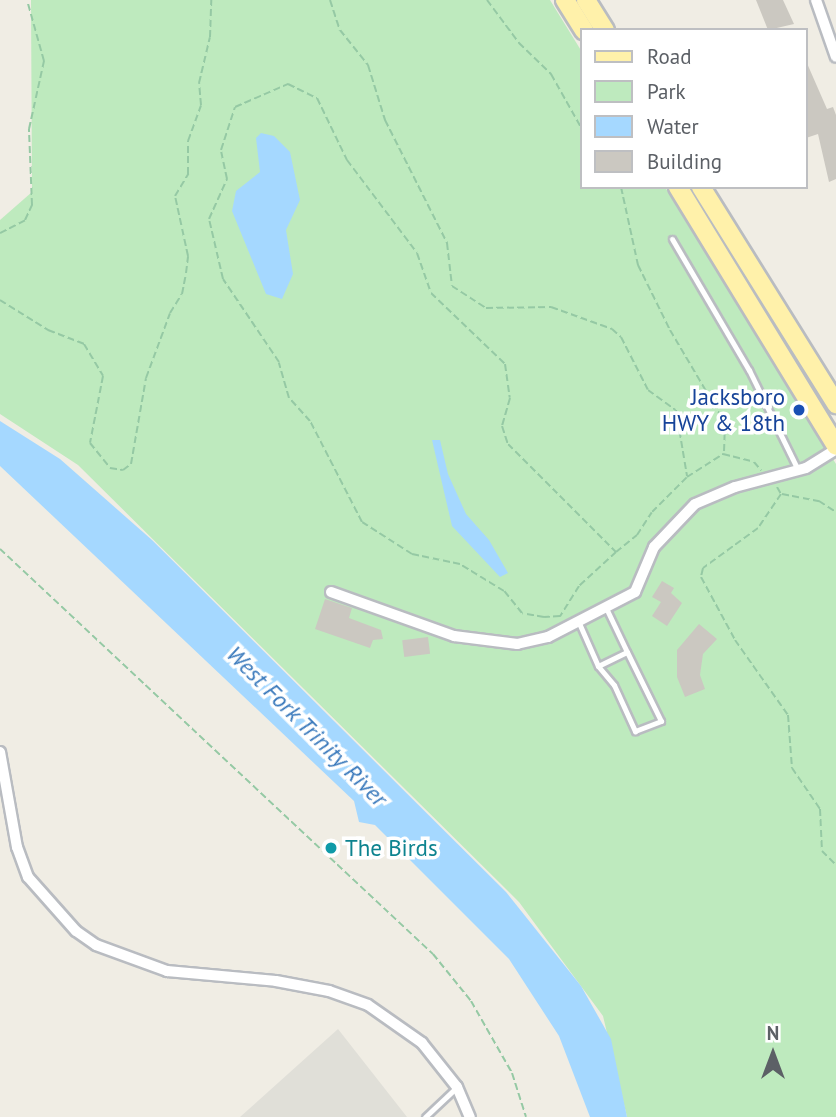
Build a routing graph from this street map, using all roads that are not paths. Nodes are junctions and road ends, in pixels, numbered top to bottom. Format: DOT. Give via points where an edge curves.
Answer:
graph roads {
  1 [pos="565,0"];
  2 [pos="586,0"];
  3 [pos="816,0"];
  4 [pos="583,28"];
  5 [pos="604,28"];
  6 [pos="836,57"];
  7 [pos="679,189"];
  8 [pos="702,189"];
  9 [pos="672,239"];
  10 [pos="836,404"];
  11 [pos="836,448"];
  12 [pos="798,470"];
  13 [pos="331,592"];
  14 [pos="606,608"];
  15 [pos="579,623"];
  16 [pos="627,652"];
  17 [pos="598,666"];
  18 [pos="0,752"];
  19 [pos="457,1087"];
  20 [pos="425,1117"];
  21 [pos="470,1117"];
  1 -- 4 [label="main road"];
  2 -- 5 [label="main road"];
  3 -- 6 [label="street"];
  7 -- 11 [label="main road"];
  8 -- 10 [label="main road"];
  9 -- 12 [label="lane" via="749,370"];
  11 -- 12 [label="street"];
  12 -- 14 [label="street" via="695,504 654,547 635,592"];
  13 -- 15 [label="street" via="454,636 491,643 548,638"];
  14 -- 15 [label="street"];
  14 -- 16 [label="lane"];
  15 -- 17 [label="lane"];
  16 -- 17 [label="lane"];
  16 -- 17 [label="lane" via="661,720 635,732 614,685"];
  18 -- 19 [label="street" via="17,847 28,877 76,931 96,945 167,971 276,981 329,991 368,1005 422,1043"];
  19 -- 20 [label="lane"];
  19 -- 21 [label="street"];
}
